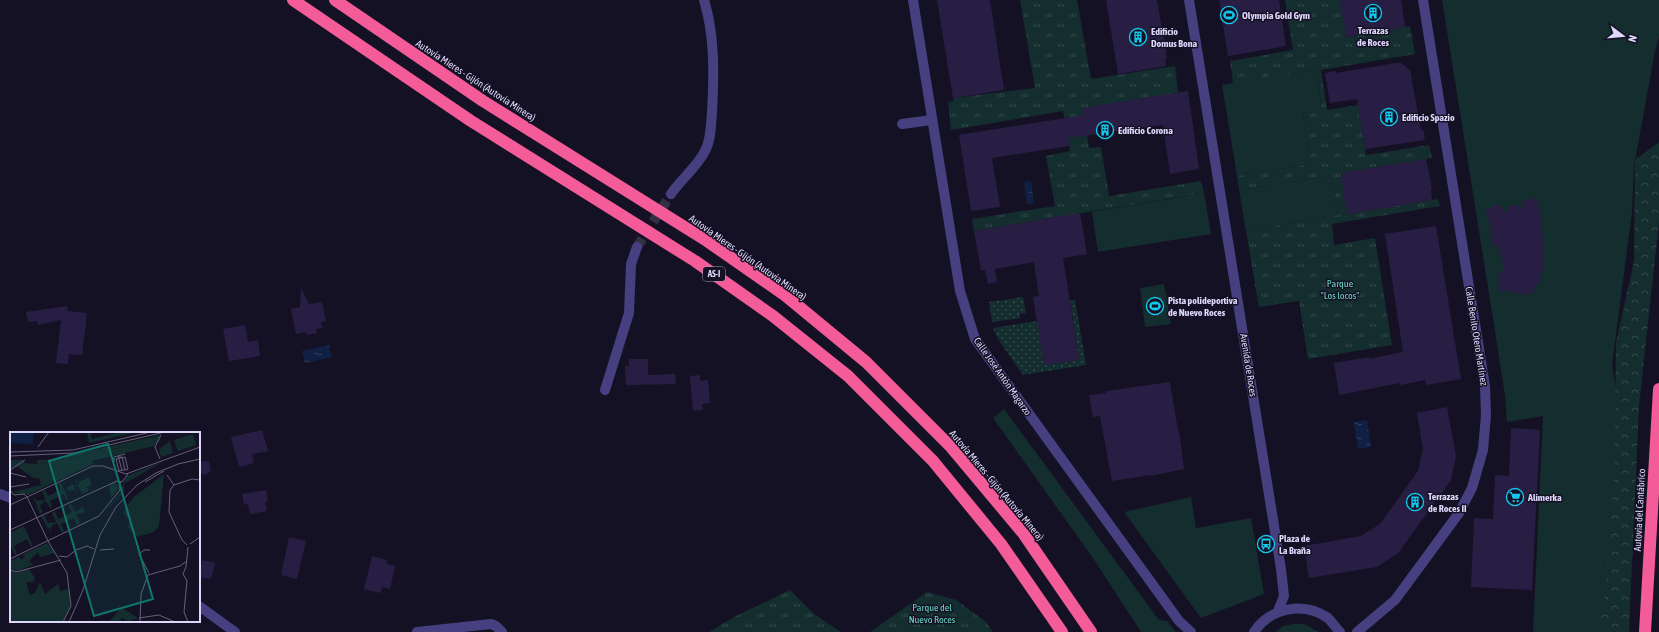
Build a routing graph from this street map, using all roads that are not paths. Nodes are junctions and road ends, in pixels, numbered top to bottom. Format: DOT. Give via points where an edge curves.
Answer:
graph roads {
  1 [pos="293,0"];
  2 [pos="335,0"];
  3 [pos="704,0"];
  4 [pos="913,0"];
  5 [pos="1189,0"];
  6 [pos="1423,0"];
  7 [pos="932,120"];
  8 [pos="902,124"];
  9 [pos="671,194"];
  10 [pos="637,247"];
  11 [pos="605,390"];
  12 [pos="1659,390"];
  13 [pos="0,494"];
  14 [pos="10,498"];
  15 [pos="200,607"];
  16 [pos="1278,611"];
  17 [pos="235,632"];
  18 [pos="416,632"];
  19 [pos="502,632"];
  20 [pos="1062,632"];
  21 [pos="1091,632"];
  22 [pos="1191,632"];
  23 [pos="1254,632"];
  24 [pos="1340,632"];
  25 [pos="1357,632"];
  26 [pos="1645,632"];
  1 -- 20 [label="highway, AS-I" via="471,121 695,261 773,316 848,376 933,461 1001,544"];
  2 -- 21 [label="highway, Autovía Mieres - Gijón (Autovía Minera) / AS-I" via="484,101 707,241 786,296 866,362 960,458 1023,533"];
  3 -- 9 [label="street" via="709,16 714,73 710,134 700,160 680,180"];
  4 -- 7 [label="street, Calle José Antón Magarzo"];
  5 -- 16 [label="street, Avenida de Roces" via="1281,569 1284,596"];
  6 -- 25 [label="street, Calle Benito Otero Martínez" via="1485,386 1486,422 1483,450 1472,488 1459,513 1395,600"];
  7 -- 8 [label="street"];
  7 -- 22 [label="street, Calle José Antón Magarzo" via="960,291 975,339 1179,621"];
  10 -- 11 [label="street" via="631,264 629,313"];
  12 -- 26 [label="highway, Autovía del Cantábrico"];
  13 -- 14 [label="street"];
  15 -- 17 [label="street"];
  16 -- 23 [label="street" via="1263,620"];
  16 -- 24 [label="street" via="1295,608 1312,610 1328,618"];
  18 -- 19 [label="street" via="491,624"];
}
